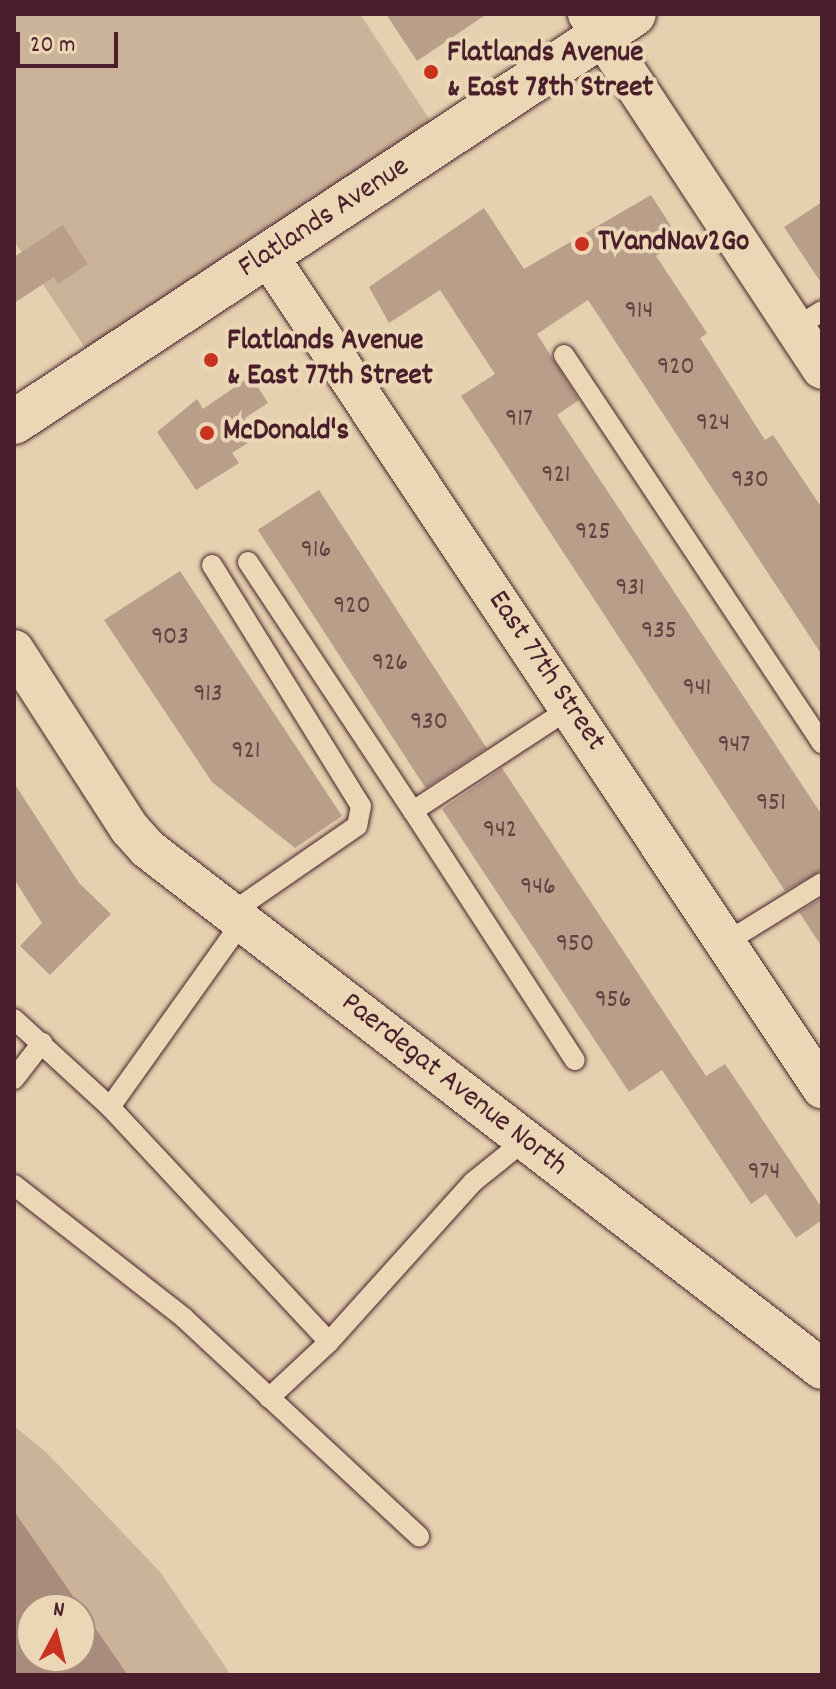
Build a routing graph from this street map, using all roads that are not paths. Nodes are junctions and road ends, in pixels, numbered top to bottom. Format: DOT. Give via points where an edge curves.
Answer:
graph roads {
  1 [pos="608,21"];
  2 [pos="268,256"];
  3 [pos="809,320"];
  4 [pos="564,355"];
  5 [pos="822,369"];
  6 [pos="14,422"];
  7 [pos="248,562"];
  8 [pos="212,565"];
  9 [pos="14,650"];
  10 [pos="569,709"];
  11 [pos="822,743"];
  12 [pos="413,811"];
  13 [pos="822,883"];
  14 [pos="237,918"];
  15 [pos="725,943"];
  16 [pos="14,1019"];
  17 [pos="42,1043"];
  18 [pos="575,1060"];
  19 [pos="14,1079"];
  20 [pos="822,1088"];
  21 [pos="110,1107"];
  22 [pos="524,1141"];
  23 [pos="14,1185"];
  24 [pos="329,1342"];
  25 [pos="822,1369"];
  26 [pos="269,1398"];
  27 [pos="419,1536"];
  1 -- 2 [label="main road, Flatlands Avenue"];
  1 -- 3 [label="street"];
  2 -- 6 [label="main road, Flatlands Avenue"];
  2 -- 10 [label="street, East 77th Street"];
  3 -- 5 [label="street"];
  4 -- 11 [label="lane"];
  7 -- 12 [label="lane"];
  8 -- 14 [label="lane" via="361,806 357,826"];
  9 -- 14 [label="street, Paerdegat Avenue North" via="148,849"];
  10 -- 12 [label="lane"];
  10 -- 15 [label="street, East 77th Street"];
  12 -- 18 [label="lane"];
  13 -- 15 [label="lane"];
  14 -- 21 [label="lane"];
  14 -- 22 [label="street, Paerdegat Avenue North"];
  15 -- 20 [label="street, East 77th Street"];
  16 -- 17 [label="lane"];
  17 -- 19 [label="lane"];
  17 -- 21 [label="lane"];
  21 -- 24 [label="lane"];
  22 -- 24 [label="lane" via="473,1182"];
  22 -- 25 [label="street, Paerdegat Avenue North"];
  23 -- 26 [label="lane" via="184,1318"];
  24 -- 26 [label="lane"];
  26 -- 27 [label="lane"];
}
